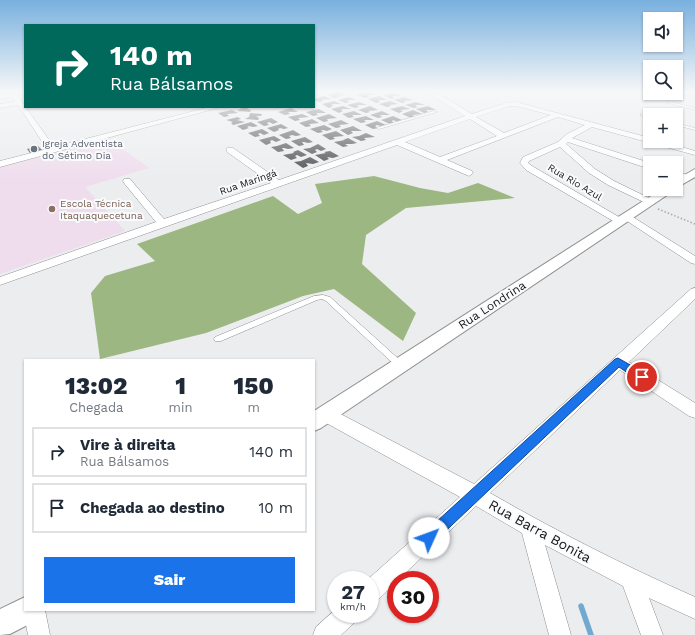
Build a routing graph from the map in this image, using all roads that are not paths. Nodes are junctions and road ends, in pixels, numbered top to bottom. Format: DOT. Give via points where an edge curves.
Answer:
graph roads {
  1 [pos="32,121"];
  2 [pos="165,121"];
  3 [pos="405,121"];
  4 [pos="460,121"];
  5 [pos="476,121"];
  6 [pos="543,121"];
  7 [pos="579,121"];
  8 [pos="591,124"];
  9 [pos="683,126"];
  10 [pos="378,128"];
  11 [pos="695,129"];
  12 [pos="502,136"];
  13 [pos="643,139"];
  14 [pos="564,141"];
  15 [pos="398,142"];
  16 [pos="677,148"];
  17 [pos="52,150"];
  18 [pos="230,150"];
  19 [pos="695,153"];
  20 [pos="441,160"];
  21 [pos="0,164"];
  22 [pos="643,164"];
  23 [pos="469,173"];
  24 [pos="127,181"];
  25 [pos="277,183"];
  26 [pos="659,196"];
  27 [pos="648,203"];
  28 [pos="624,219"];
  29 [pos="162,223"];
  30 [pos="695,261"];
  31 [pos="0,281"];
  32 [pos="695,292"];
  33 [pos="218,338"];
  34 [pos="618,362"];
  35 [pos="401,365"];
  36 [pos="695,411"];
  37 [pos="320,418"];
  38 [pos="476,495"];
  39 [pos="530,527"];
  40 [pos="631,579"];
  41 [pos="379,584"];
  42 [pos="695,608"];
  43 [pos="25,611"];
  44 [pos="34,611"];
  45 [pos="337,623"];
  46 [pos="0,624"];
  47 [pos="39,635"];
  48 [pos="324,635"];
  49 [pos="560,635"];
  50 [pos="652,635"];
  1 -- 17 [label="street"];
  2 -- 17 [label="street"];
  3 -- 10 [label="lane"];
  4 -- 15 [label="street, Rua Maringá"];
  5 -- 12 [label="street"];
  6 -- 12 [label="street"];
  7 -- 8 [label="street"];
  8 -- 13 [label="street"];
  8 -- 14 [label="street"];
  9 -- 11 [label="lane"];
  12 -- 20 [label="street"];
  14 -- 22 [label="street"];
  14 -- 27 [label="street" via="592,171"];
  14 -- 28 [label="street, Rua Rio Azul" via="526,159 524,163"];
  15 -- 20 [label="street"];
  15 -- 25 [label="street, Rua Maringá"];
  16 -- 19 [label="street"];
  17 -- 21 [label="street"];
  18 -- 25 [label="street"];
  20 -- 23 [label="street"];
  24 -- 29 [label="street"];
  25 -- 29 [label="street, Rua Maringá"];
  26 -- 27 [label="street, Rua Londrina"];
  27 -- 28 [label="street, Rua Londrina"];
  28 -- 30 [label="street"];
  28 -- 35 [label="street, Rua Londrina"];
  29 -- 31 [label="street, Rua Maringá"];
  32 -- 34 [label="street"];
  33 -- 35 [label="lane" via="323,297"];
  34 -- 36 [label="street"];
  34 -- 38 [label="street"];
  35 -- 37 [label="street, Rua Londrina"];
  37 -- 38 [label="street, Rua Barra Bonita"];
  38 -- 39 [label="street, Rua Barra Bonita"];
  38 -- 41 [label="street"];
  39 -- 40 [label="street, Rua Barra Bonita"];
  39 -- 49 [label="street"];
  40 -- 42 [label="street, Rua Barra Bonita"];
  40 -- 50 [label="street"];
  43 -- 46 [label="street"];
  44 -- 47 [label="street"];
  45 -- 48 [label="street"];
}
